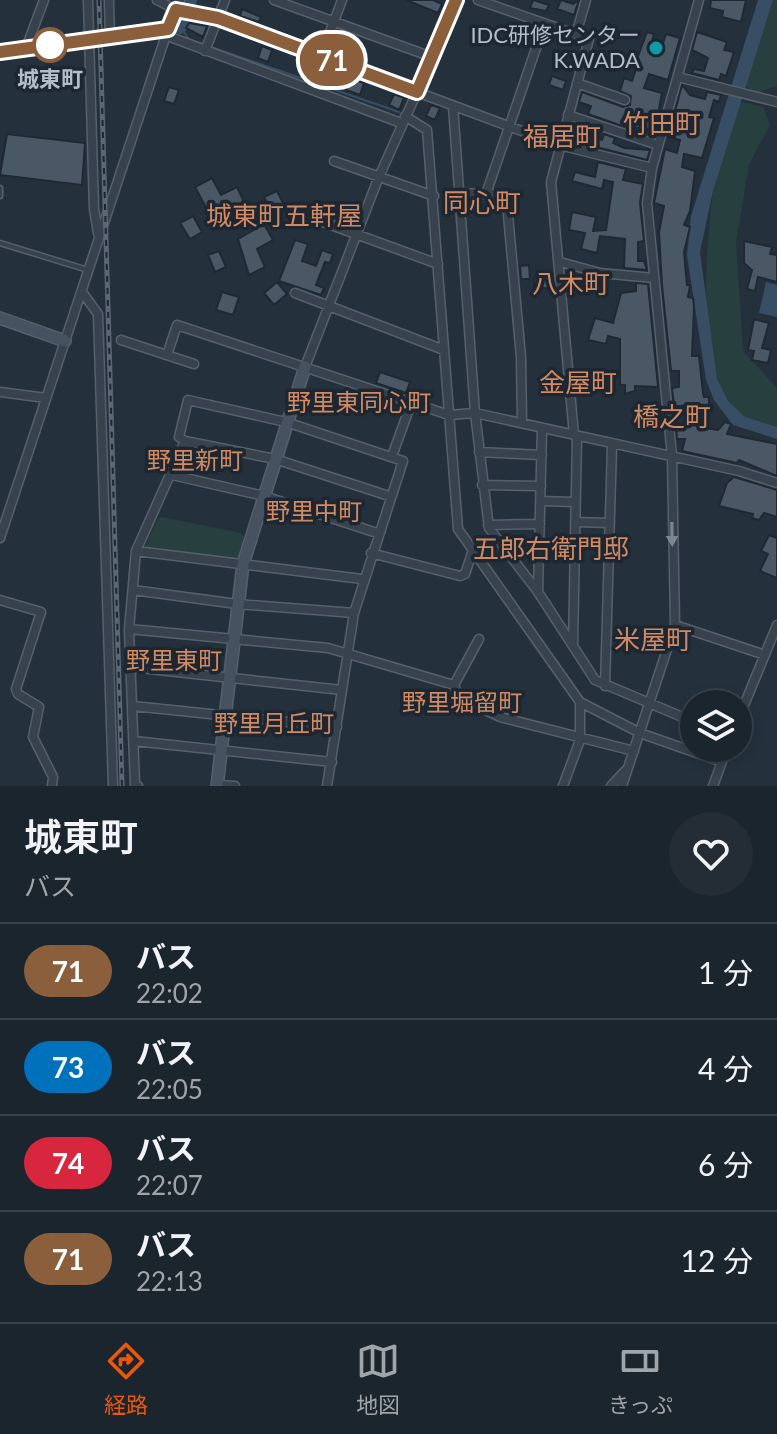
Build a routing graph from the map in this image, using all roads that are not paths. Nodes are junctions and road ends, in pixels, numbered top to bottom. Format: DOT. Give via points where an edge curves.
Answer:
graph roads {
  1 [pos="44,0"];
  2 [pos="88,0"];
  3 [pos="109,0"];
  4 [pos="157,0"];
  5 [pos="225,0"];
  6 [pos="274,0"];
  7 [pos="342,0"];
  8 [pos="456,0"];
  9 [pos="478,0"];
  10 [pos="586,0"];
  11 [pos="699,0"];
  12 [pos="184,9"];
  13 [pos="218,18"];
  14 [pos="335,21"];
  15 [pos="544,25"];
  16 [pos="166,32"];
  17 [pos="576,34"];
  18 [pos="110,37"];
  19 [pos="89,40"];
  20 [pos="206,46"];
  21 [pos="25,48"];
  22 [pos="0,52"];
  23 [pos="321,56"];
  24 [pos="432,57"];
  25 [pos="678,77"];
  26 [pos="577,83"];
  27 [pos="417,92"];
  28 [pos="625,100"];
  29 [pos="777,102"];
  30 [pos="453,106"];
  31 [pos="568,115"];
  32 [pos="403,120"];
  33 [pos="509,126"];
  34 [pos="559,145"];
  35 [pos="658,145"];
  36 [pos="334,161"];
  37 [pos="652,168"];
  38 [pos="378,179"];
  39 [pos="0,188"];
  40 [pos="461,193"];
  41 [pos="486,194"];
  42 [pos="0,196"];
  43 [pos="434,196"];
  44 [pos="320,221"];
  45 [pos="98,234"];
  46 [pos="356,236"];
  47 [pos="0,243"];
  48 [pos="560,262"];
  49 [pos="438,264"];
  50 [pos="88,270"];
  51 [pos="654,278"];
  52 [pos="82,292"];
  53 [pos="295,293"];
  54 [pos="329,306"];
  55 [pos="0,318"];
  56 [pos="121,340"];
  57 [pos="65,341"];
  58 [pos="444,350"];
  59 [pos="167,355"];
  60 [pos="194,364"];
  61 [pos="305,367"];
  62 [pos="0,392"];
  63 [pos="46,398"];
  64 [pos="412,401"];
  65 [pos="475,413"];
  66 [pos="449,415"];
  67 [pos="286,422"];
  68 [pos="522,423"];
  69 [pos="542,428"];
  70 [pos="575,435"];
  71 [pos="185,441"];
  72 [pos="612,446"];
  73 [pos="479,452"];
  74 [pos="542,455"];
  75 [pos="392,456"];
  76 [pos="672,456"];
  77 [pos="275,459"];
  78 [pos="172,475"];
  79 [pos="777,483"];
  80 [pos="482,485"];
  81 [pos="541,486"];
  82 [pos="264,496"];
  83 [pos="389,496"];
  84 [pos="541,501"];
  85 [pos="575,502"];
  86 [pos="575,522"];
  87 [pos="609,523"];
  88 [pos="540,524"];
  89 [pos="488,525"];
  90 [pos="377,533"];
  91 [pos="0,538"];
  92 [pos="136,551"];
  93 [pos="371,553"];
  94 [pos="472,553"];
  95 [pos="243,564"];
  96 [pos="362,579"];
  97 [pos="133,590"];
  98 [pos="538,592"];
  99 [pos="0,600"];
  100 [pos="237,604"];
  101 [pos="354,613"];
  102 [pos="675,625"];
  103 [pos="777,625"];
  104 [pos="129,629"];
  105 [pos="479,639"];
  106 [pos="232,641"];
  107 [pos="573,646"];
  108 [pos="348,654"];
  109 [pos="765,655"];
  110 [pos="131,667"];
  111 [pos="229,678"];
  112 [pos="454,685"];
  113 [pos="605,686"];
  114 [pos="342,690"];
  115 [pos="750,690"];
  116 [pos="580,702"];
  117 [pos="651,704"];
  118 [pos="133,706"];
  119 [pos="225,715"];
  120 [pos="680,716"];
  121 [pos="337,727"];
  122 [pos="640,733"];
  123 [pos="580,740"];
  124 [pos="134,741"];
  125 [pos="680,747"];
  126 [pos="222,750"];
  127 [pos="634,751"];
  128 [pos="332,762"];
  129 [pos="722,762"];
  130 [pos="631,764"];
  131 [pos="217,785"];
  132 [pos="331,785"];
  133 [pos="52,786"];
  134 [pos="113,786"];
  135 [pos="138,786"];
  136 [pos="235,786"];
  137 [pos="563,786"];
  138 [pos="611,786"];
  139 [pos="622,786"];
  140 [pos="713,786"];
  1 -- 21 [label="street"];
  2 -- 19 [label="street"];
  3 -- 18 [label="street"];
  4 -- 12 [label="street"];
  5 -- 13 [label="street"];
  6 -- 14 [label="street"];
  7 -- 14 [label="street"];
  8 -- 24 [label="highway"];
  9 -- 15 [label="street"];
  10 -- 17 [label="street"];
  11 -- 25 [label="street"];
  12 -- 13 [label="highway"];
  12 -- 16 [label="highway"];
  13 -- 20 [label="street"];
  13 -- 23 [label="highway"];
  14 -- 23 [label="street"];
  14 -- 24 [label="street"];
  15 -- 17 [label="street"];
  15 -- 33 [label="street"];
  16 -- 18 [label="highway"];
  16 -- 20 [label="street"];
  16 -- 45 [label="street"];
  17 -- 26 [label="street" via="589,39"];
  18 -- 19 [label="highway"];
  19 -- 21 [label="highway"];
  19 -- 45 [label="street"];
  20 -- 32 [label="street"];
  21 -- 22 [label="highway"];
  23 -- 27 [label="highway"];
  24 -- 27 [label="highway"];
  25 -- 29 [label="street"];
  25 -- 35 [label="street"];
  26 -- 28 [label="street"];
  26 -- 31 [label="street"];
  27 -- 30 [label="street"];
  27 -- 32 [label="street"];
  30 -- 33 [label="street"];
  30 -- 40 [label="street"];
  31 -- 34 [label="street"];
  31 -- 35 [label="street"];
  32 -- 38 [label="street"];
  32 -- 43 [label="street" via="427,130"];
  33 -- 34 [label="street"];
  33 -- 41 [label="street"];
  34 -- 37 [label="street"];
  34 -- 48 [label="street" via="551,182"];
  35 -- 37 [label="street"];
  36 -- 38 [label="street"];
  37 -- 51 [label="street" via="647,203"];
  38 -- 43 [label="street"];
  38 -- 46 [label="street"];
  39 -- 42 [label="lane"];
  40 -- 41 [label="street"];
  40 -- 65 [label="street"];
  41 -- 68 [label="street" via="503,195 507,204"];
  43 -- 49 [label="street"];
  44 -- 46 [label="street"];
  45 -- 50 [label="street"];
  46 -- 49 [label="street"];
  46 -- 54 [label="street"];
  47 -- 50 [label="lane"];
  48 -- 51 [label="street" via="600,273"];
  48 -- 70 [label="street"];
  49 -- 58 [label="street"];
  50 -- 52 [label="street"];
  51 -- 76 [label="street"];
  52 -- 57 [label="street"];
  52 -- 134 [label="street" via="98,314"];
  53 -- 54 [label="street"];
  54 -- 58 [label="street"];
  54 -- 61 [label="street"];
  55 -- 57 [label="street"];
  56 -- 59 [label="street"];
  57 -- 63 [label="street"];
  58 -- 66 [label="street"];
  59 -- 60 [label="street"];
  59 -- 61 [label="street" via="177,325"];
  61 -- 64 [label="street"];
  61 -- 67 [label="street"];
  62 -- 63 [label="street"];
  63 -- 91 [label="street"];
  64 -- 66 [label="street"];
  64 -- 75 [label="street"];
  65 -- 66 [label="street"];
  65 -- 68 [label="street"];
  65 -- 73 [label="street"];
  66 -- 94 [label="street" via="458,529"];
  67 -- 71 [label="street" via="188,400 179,437"];
  67 -- 75 [label="street"];
  67 -- 77 [label="street"];
  68 -- 69 [label="street"];
  69 -- 70 [label="street"];
  69 -- 74 [label="street"];
  70 -- 72 [label="street"];
  70 -- 85 [label="street"];
  71 -- 77 [label="street"];
  71 -- 78 [label="street"];
  72 -- 76 [label="street"];
  72 -- 87 [label="street"];
  73 -- 74 [label="street"];
  73 -- 80 [label="street"];
  74 -- 81 [label="street"];
  75 -- 83 [label="street" via="403,461"];
  76 -- 79 [label="street"];
  76 -- 102 [label="street, one-way"];
  77 -- 82 [label="street"];
  77 -- 83 [label="street"];
  78 -- 82 [label="street"];
  78 -- 92 [label="street"];
  80 -- 81 [label="street"];
  80 -- 89 [label="street"];
  81 -- 84 [label="street"];
  82 -- 90 [label="street"];
  82 -- 95 [label="street"];
  83 -- 90 [label="street"];
  84 -- 85 [label="street"];
  84 -- 88 [label="street"];
  85 -- 86 [label="street"];
  86 -- 87 [label="street"];
  86 -- 107 [label="street"];
  87 -- 113 [label="street"];
  88 -- 89 [label="street"];
  88 -- 98 [label="street"];
  89 -- 98 [label="street"];
  90 -- 93 [label="street"];
  92 -- 95 [label="street"];
  92 -- 97 [label="street"];
  93 -- 94 [label="street" via="460,576"];
  93 -- 96 [label="street"];
  94 -- 116 [label="street"];
  95 -- 96 [label="street"];
  95 -- 100 [label="street"];
  96 -- 101 [label="street"];
  97 -- 100 [label="street"];
  97 -- 104 [label="street"];
  98 -- 107 [label="street"];
  99 -- 133 [label="street" via="41,612 16,689 37,702 33,737 53,777"];
  100 -- 101 [label="street"];
  100 -- 106 [label="street"];
  101 -- 108 [label="street"];
  102 -- 109 [label="street"];
  102 -- 117 [label="street"];
  103 -- 109 [label="street"];
  104 -- 106 [label="street"];
  104 -- 110 [label="street"];
  105 -- 112 [label="street"];
  106 -- 108 [label="street"];
  106 -- 111 [label="street"];
  107 -- 113 [label="street" via="595,680"];
  108 -- 112 [label="street"];
  108 -- 114 [label="street"];
  109 -- 115 [label="street"];
  110 -- 111 [label="street"];
  110 -- 118 [label="street"];
  111 -- 114 [label="street"];
  111 -- 119 [label="street"];
  112 -- 123 [label="street" via="458,697 500,717"];
  113 -- 117 [label="street"];
  114 -- 121 [label="street"];
  116 -- 122 [label="street"];
  116 -- 123 [label="street"];
  117 -- 120 [label="street"];
  117 -- 122 [label="street"];
  118 -- 119 [label="street"];
  118 -- 124 [label="street"];
  119 -- 121 [label="street"];
  119 -- 126 [label="street"];
  121 -- 128 [label="street"];
  122 -- 125 [label="street"];
  122 -- 127 [label="street"];
  123 -- 127 [label="street"];
  123 -- 137 [label="street"];
  124 -- 126 [label="street"];
  124 -- 135 [label="street"];
  126 -- 128 [label="street"];
  126 -- 131 [label="street"];
  127 -- 130 [label="street"];
  128 -- 132 [label="street"];
  129 -- 140 [label="street"];
  130 -- 138 [label="street"];
  130 -- 139 [label="street"];
  131 -- 136 [label="street"];
}
